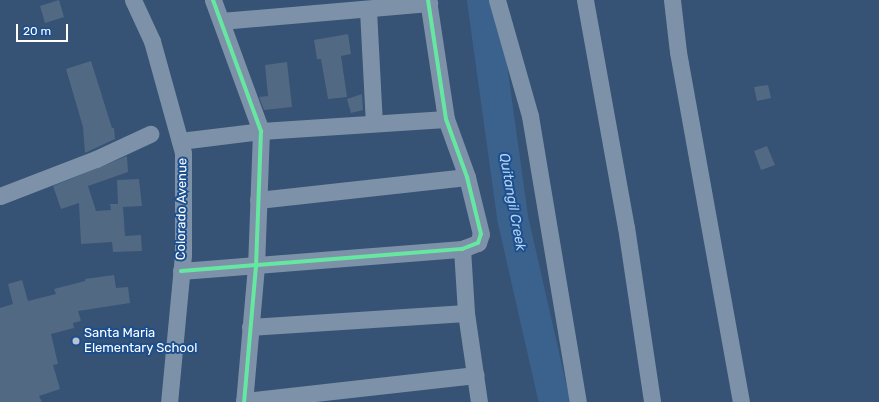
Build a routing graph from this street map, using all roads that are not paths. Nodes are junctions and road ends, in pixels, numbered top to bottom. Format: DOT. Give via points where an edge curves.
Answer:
graph roads {
  1 [pos="134,0"];
  2 [pos="213,0"];
  3 [pos="497,0"];
  4 [pos="585,0"];
  5 [pos="672,0"];
  6 [pos="428,1"];
  7 [pos="368,10"];
  8 [pos="221,20"];
  9 [pos="446,119"];
  10 [pos="374,124"];
  11 [pos="261,131"];
  12 [pos="150,134"];
  13 [pos="180,141"];
  14 [pos="467,177"];
  15 [pos="0,196"];
  16 [pos="258,200"];
  17 [pos="462,249"];
  18 [pos="256,266"];
  19 [pos="181,271"];
  20 [pos="466,313"];
  21 [pos="250,327"];
  22 [pos="476,375"];
  23 [pos="244,401"];
  24 [pos="169,402"];
  25 [pos="479,402"];
  26 [pos="578,402"];
  27 [pos="652,402"];
  28 [pos="741,402"];
  1 -- 13 [label="street, Colorado Avenue" via="152,41"];
  2 -- 8 [label="street"];
  3 -- 26 [label="street" via="530,116"];
  4 -- 27 [label="street" via="626,227"];
  5 -- 28 [label="street" via="678,52"];
  6 -- 7 [label="street"];
  6 -- 9 [label="street"];
  7 -- 8 [label="street"];
  7 -- 10 [label="street"];
  8 -- 11 [label="street"];
  9 -- 10 [label="street"];
  9 -- 14 [label="street"];
  10 -- 11 [label="street"];
  11 -- 13 [label="street"];
  11 -- 16 [label="street"];
  12 -- 15 [label="street" via="96,159"];
  13 -- 19 [label="street, Colorado Avenue" via="185,195"];
  14 -- 16 [label="street"];
  14 -- 17 [label="street" via="481,234 478,243"];
  16 -- 18 [label="street"];
  17 -- 18 [label="street"];
  17 -- 20 [label="street"];
  18 -- 19 [label="street"];
  18 -- 21 [label="street"];
  19 -- 24 [label="street, Colorado Avenue"];
  20 -- 21 [label="street"];
  20 -- 22 [label="street"];
  21 -- 23 [label="street"];
  22 -- 23 [label="street"];
  22 -- 25 [label="street"];
}
